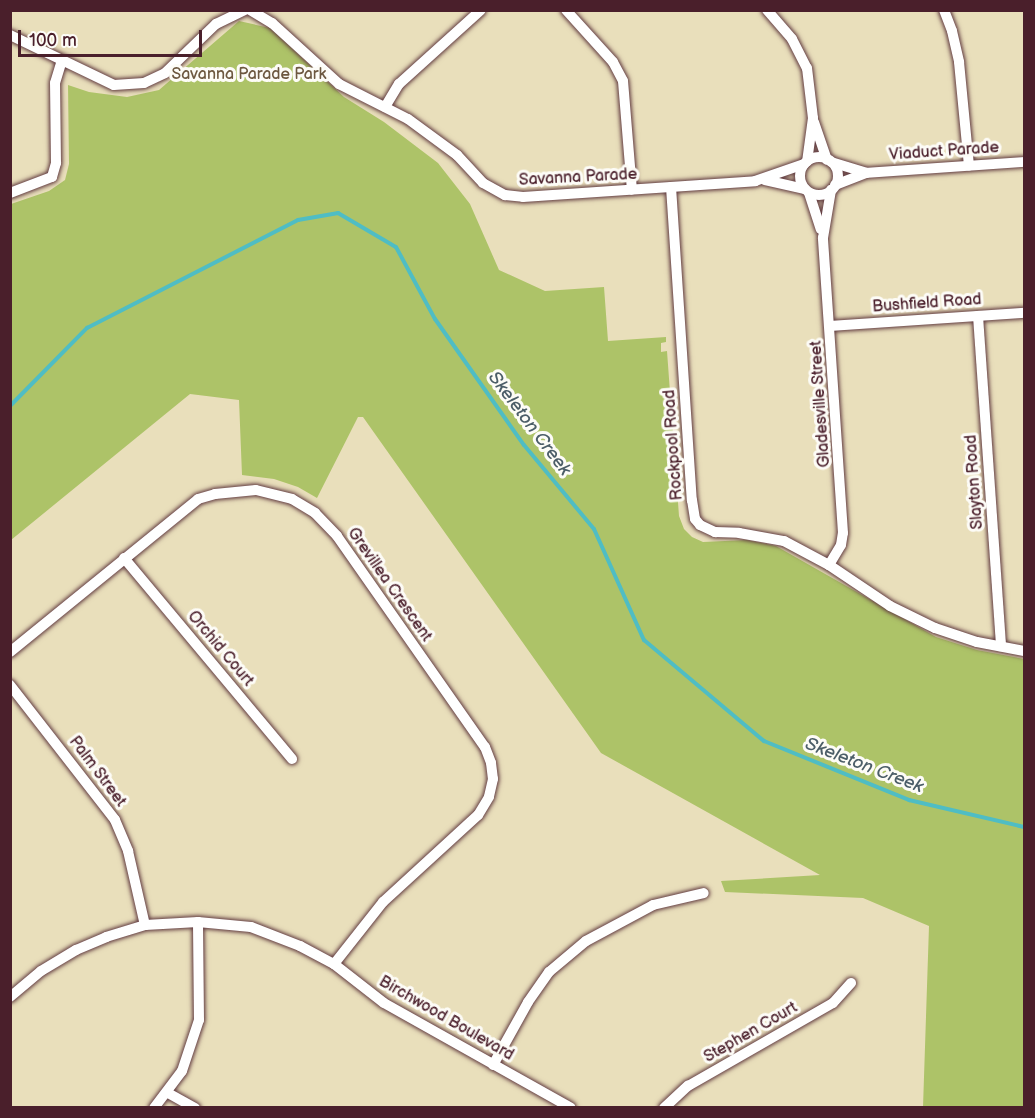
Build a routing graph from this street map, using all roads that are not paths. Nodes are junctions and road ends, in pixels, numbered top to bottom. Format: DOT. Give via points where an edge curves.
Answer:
graph roads {
  1 [pos="221,10"];
  2 [pos="245,10"];
  3 [pos="250,10"];
  4 [pos="268,10"];
  5 [pos="481,10"];
  6 [pos="566,10"];
  7 [pos="767,10"];
  8 [pos="944,10"];
  9 [pos="272,23"];
  10 [pos="216,24"];
  11 [pos="10,35"];
  12 [pos="62,60"];
  13 [pos="385,107"];
  14 [pos="813,118"];
  15 [pos="829,161"];
  16 [pos="1024,162"];
  17 [pos="806,163"];
  18 [pos="969,166"];
  19 [pos="866,173"];
  20 [pos="765,180"];
  21 [pos="671,187"];
  22 [pos="833,188"];
  23 [pos="632,190"];
  24 [pos="807,191"];
  25 [pos="10,193"];
  26 [pos="823,238"];
  27 [pos="1024,313"];
  28 [pos="978,316"];
  29 [pos="831,326"];
  30 [pos="124,558"];
  31 [pos="829,564"];
  32 [pos="1001,646"];
  33 [pos="1024,651"];
  34 [pos="10,652"];
  35 [pos="10,685"];
  36 [pos="292,759"];
  37 [pos="704,893"];
  38 [pos="198,922"];
  39 [pos="145,925"];
  40 [pos="334,964"];
  41 [pos="851,983"];
  42 [pos="10,997"];
  43 [pos="493,1065"];
  44 [pos="168,1093"];
  45 [pos="154,1107"];
  46 [pos="195,1107"];
  47 [pos="571,1107"];
  48 [pos="664,1107"];
  1 -- 10 [label="street"];
  2 -- 10 [label="street"];
  3 -- 9 [label="street, Savanna Parade"];
  4 -- 9 [label="street"];
  5 -- 13 [label="street" via="399,84"];
  6 -- 23 [label="street" via="613,62 623,81"];
  7 -- 14 [label="street" via="792,39 807,68"];
  8 -- 18 [label="street" via="959,62"];
  9 -- 13 [label="street, Savanna Parade" via="339,84"];
  10 -- 12 [label="street" via="165,73 144,83 114,85"];
  11 -- 12 [label="street"];
  12 -- 25 [label="street" via="55,83 56,163 52,177"];
  13 -- 23 [label="street, Savanna Parade" via="441,141 483,183 505,195"];
  14 -- 15 [label="street"];
  14 -- 17 [label="street"];
  15 -- 17 [label="street" via="817,158"];
  15 -- 19 [label="street, Viaduct Parade"];
  15 -- 22 [label="street" via="837,173"];
  16 -- 18 [label="street, Viaduct Parade"];
  17 -- 20 [label="street, Savanna Parade"];
  17 -- 24 [label="street" via="800,177"];
  18 -- 19 [label="street, Viaduct Parade"];
  19 -- 22 [label="street, Viaduct Parade"];
  20 -- 21 [label="street, Savanna Parade"];
  20 -- 24 [label="street, Savanna Parade"];
  21 -- 23 [label="street, Savanna Parade"];
  21 -- 31 [label="street, Rockpool Road" via="695,519 715,532 784,542"];
  22 -- 24 [label="street" via="821,195"];
  22 -- 26 [label="street, Gladesville Street"];
  24 -- 26 [label="street, Gladesville Street"];
  26 -- 29 [label="street, Gladesville Street"];
  27 -- 28 [label="street, Bushfield Road"];
  28 -- 29 [label="street, Bushfield Road"];
  28 -- 32 [label="street, Slayton Road"];
  29 -- 31 [label="street, Gladesville Street" via="843,533 841,545"];
  30 -- 34 [label="street, Grevillea Crescent"];
  30 -- 36 [label="street, Orchid Court"];
  30 -- 40 [label="street, Grevillea Crescent" via="198,499 256,490 292,499 315,513 337,536 485,747 493,779 489,797 478,814 383,902"];
  31 -- 32 [label="street, Rockpool Road" via="911,618 949,634"];
  32 -- 33 [label="street, Rockpool Road"];
  35 -- 39 [label="street, Palm Street" via="115,820 128,851"];
  37 -- 43 [label="street" via="652,905 586,941 549,972"];
  38 -- 39 [label="street, Birchwood Boulevard"];
  38 -- 40 [label="street, Birchwood Boulevard" via="251,927"];
  38 -- 44 [label="street" via="199,1020 182,1071"];
  39 -- 42 [label="street, Birchwood Boulevard" via="76,950 41,971"];
  40 -- 43 [label="street, Birchwood Boulevard" via="384,1003"];
  41 -- 48 [label="street, Stephen Court" via="833,1003 688,1086"];
  43 -- 47 [label="street, Birchwood Boulevard"];
  44 -- 45 [label="street"];
  44 -- 46 [label="street"];
}
